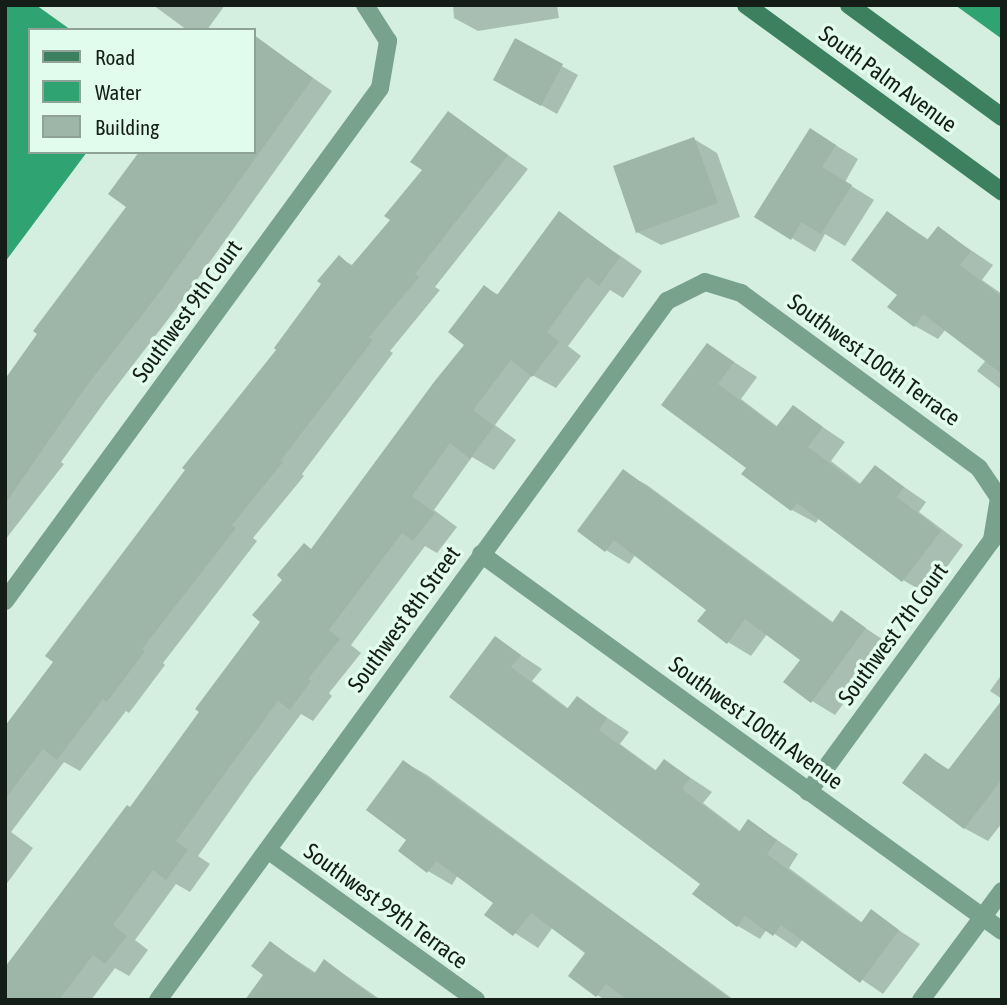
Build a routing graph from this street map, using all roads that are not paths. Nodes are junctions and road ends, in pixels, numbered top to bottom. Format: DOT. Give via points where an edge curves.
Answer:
graph roads {
  1 [pos="365,5"];
  2 [pos="746,5"];
  3 [pos="849,5"];
  4 [pos="1002,117"];
  5 [pos="1002,192"];
  6 [pos="705,282"];
  7 [pos="999,498"];
  8 [pos="481,554"];
  9 [pos="5,601"];
  10 [pos="808,792"];
  11 [pos="269,851"];
  12 [pos="1002,891"];
  13 [pos="982,917"];
  14 [pos="1002,931"];
  15 [pos="158,1000"];
  16 [pos="476,1000"];
  17 [pos="921,1000"];
  1 -- 9 [label="street, Southwest 9th Court" via="388,41 380,88"];
  2 -- 5 [label="main road, South Palm Avenue"];
  3 -- 4 [label="main road, South Palm Avenue"];
  6 -- 7 [label="street, Southwest 100th Terrace" via="741,293 979,468"];
  6 -- 8 [label="street, Southwest 8th Street" via="667,301"];
  7 -- 10 [label="street, Southwest 7th Court" via="992,540"];
  8 -- 10 [label="street, Southwest 100th Avenue"];
  8 -- 11 [label="street, Southwest 8th Street"];
  10 -- 13 [label="street, Southwest 100th Avenue"];
  11 -- 15 [label="street, Southwest 8th Street"];
  11 -- 16 [label="street, Southwest 99th Terrace"];
  12 -- 13 [label="street"];
  13 -- 14 [label="street, Southwest 100th Avenue"];
  13 -- 17 [label="street"];
}
